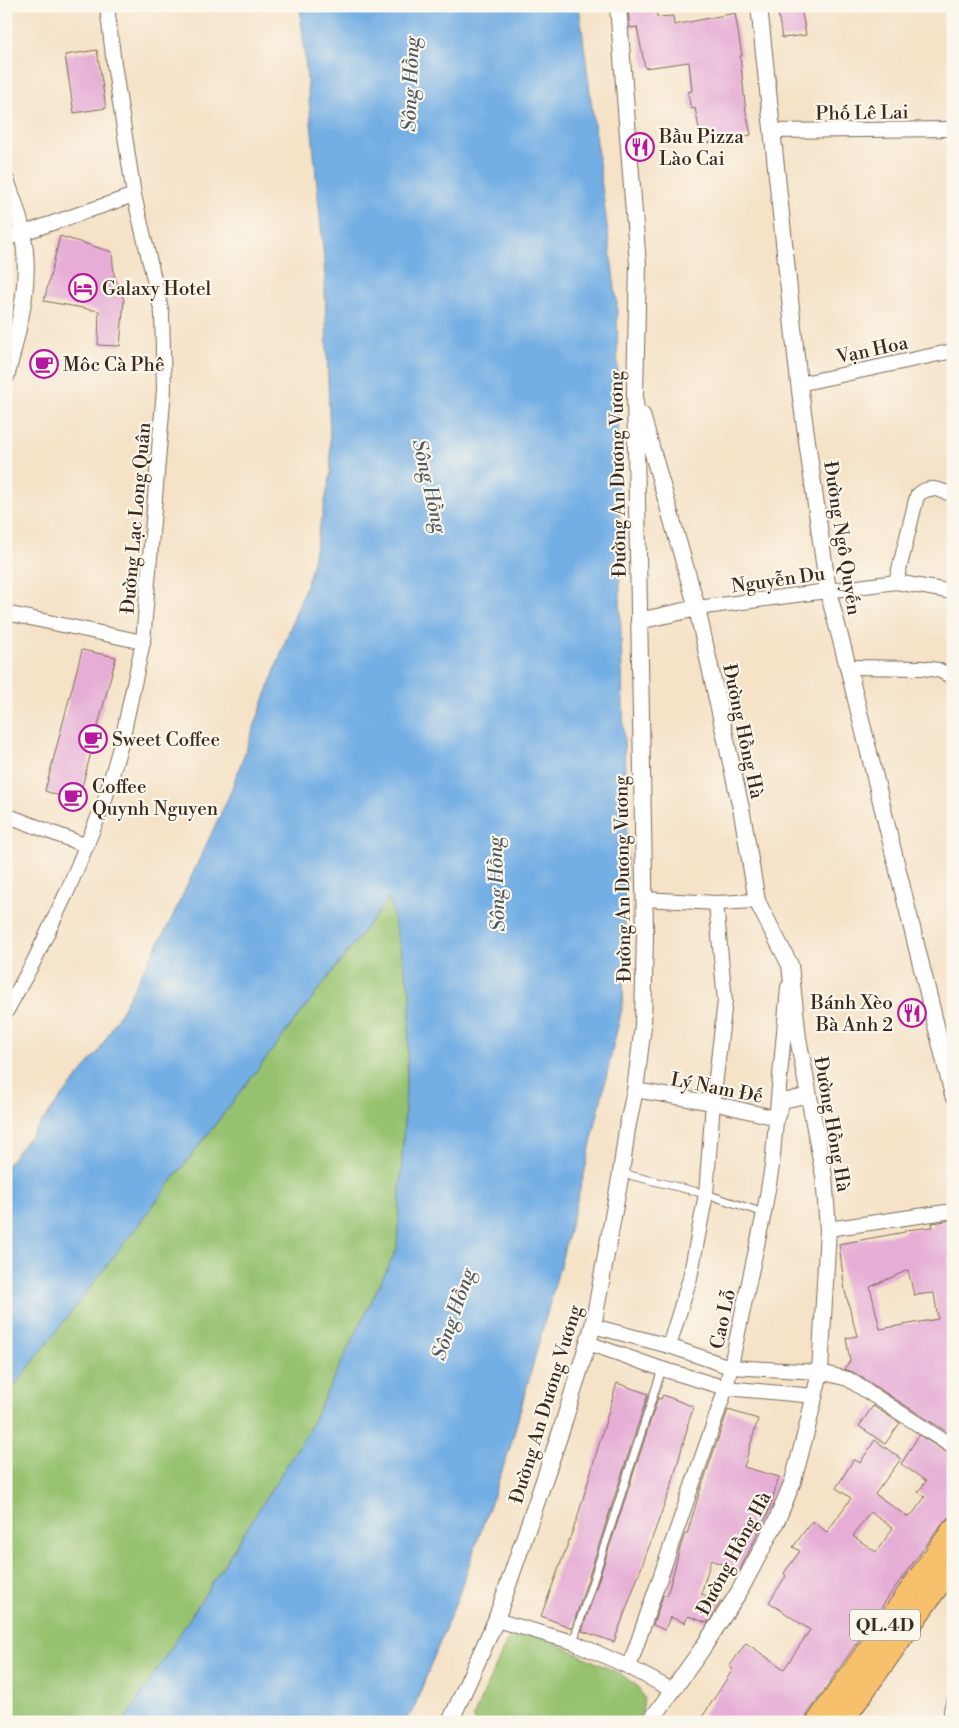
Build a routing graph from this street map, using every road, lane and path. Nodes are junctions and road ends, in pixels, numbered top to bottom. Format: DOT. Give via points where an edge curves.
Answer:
graph roads {
  1 [pos="107,6"];
  2 [pos="618,6"];
  3 [pos="759,6"];
  4 [pos="953,130"];
  5 [pos="771,131"];
  6 [pos="6,180"];
  7 [pos="134,195"];
  8 [pos="23,232"];
  9 [pos="6,239"];
  10 [pos="953,351"];
  11 [pos="6,377"];
  12 [pos="799,384"];
  13 [pos="636,393"];
  14 [pos="953,496"];
  15 [pos="896,582"];
  16 [pos="828,591"];
  17 [pos="953,592"];
  18 [pos="697,608"];
  19 [pos="6,613"];
  20 [pos="639,621"];
  21 [pos="143,642"];
  22 [pos="848,667"];
  23 [pos="953,677"];
  24 [pos="6,815"];
  25 [pos="87,846"];
  26 [pos="644,899"];
  27 [pos="757,901"];
  28 [pos="716,902"];
  29 [pos="790,966"];
  30 [pos="6,1012"];
  31 [pos="635,1090"];
  32 [pos="809,1095"];
  33 [pos="953,1095"];
  34 [pos="713,1103"];
  35 [pos="778,1118"];
  36 [pos="621,1173"];
  37 [pos="706,1194"];
  38 [pos="953,1211"];
  39 [pos="764,1214"];
  40 [pos="828,1229"];
  41 [pos="592,1326"];
  42 [pos="588,1343"];
  43 [pos="668,1346"];
  44 [pos="730,1367"];
  45 [pos="662,1369"];
  46 [pos="820,1372"];
  47 [pos="726,1388"];
  48 [pos="815,1396"];
  49 [pos="953,1447"];
  50 [pos="953,1529"];
  51 [pos="953,1565"];
  52 [pos="496,1620"];
  53 [pos="573,1642"];
  54 [pos="629,1667"];
  55 [pos="672,1690"];
  56 [pos="953,1703"];
  57 [pos="953,1721"];
  58 [pos="450,1722"];
  59 [pos="650,1722"];
  60 [pos="817,1722"];
  61 [pos="842,1722"];
  1 -- 7 [label="street, Đường Lạc Long Quân"];
  2 -- 13 [label="street, Đường An Dương Vương" via="638,265"];
  3 -- 5 [label="street, Đường Ngô Quyến"];
  4 -- 5 [label="street, Phố Lê Lai"];
  5 -- 12 [label="street, Đường Ngô Quyến"];
  6 -- 8 [label="street"];
  7 -- 8 [label="street"];
  7 -- 21 [label="street, Đường Lạc Long Quân" via="162,313 164,357 160,454"];
  8 -- 9 [label="street"];
  8 -- 11 [label="street" via="25,293"];
  10 -- 12 [label="street, Vạn Hoa"];
  12 -- 16 [label="street, Đường Ngô Quyến"];
  13 -- 18 [label="street, Đường Hồng Hà"];
  13 -- 20 [label="street, Đường An Dương Vương"];
  14 -- 15 [label="street" via="930,488 917,496"];
  15 -- 16 [label="street, Nguyễn Du"];
  15 -- 17 [label="street, Nguyễn Du"];
  16 -- 18 [label="street, Nguyễn Du"];
  16 -- 22 [label="street, Đường Ngô Quyến"];
  18 -- 20 [label="street"];
  18 -- 27 [label="street, Đường Hồng Hà" via="742,813"];
  19 -- 21 [label="street"];
  20 -- 26 [label="street, Đường An Dương Vương"];
  21 -- 25 [label="street, Đường Lạc Long Quân" via="122,740 104,803"];
  22 -- 23 [label="street" via="923,668"];
  22 -- 33 [label="street, Đường Ngô Quyến"];
  24 -- 25 [label="street"];
  25 -- 30 [label="street, Đường Lạc Long Quân" via="34,962"];
  26 -- 28 [label="street"];
  26 -- 31 [label="street, Đường An Dương Vương" via="642,1026"];
  27 -- 28 [label="street"];
  27 -- 29 [label="street, Đường Hồng Hà"];
  28 -- 34 [label="street" via="725,1001"];
  29 -- 32 [label="street, Đường Hồng Hà" via="798,1038"];
  29 -- 35 [label="street, Cao Lỗ"];
  31 -- 34 [label="street, Lý Nam Đế"];
  31 -- 36 [label="street, Đường An Dương Vương"];
  32 -- 35 [label="street, Lý Nam Đế" via="784,1100"];
  32 -- 40 [label="street, Đường Hồng Hà" via="824,1176"];
  34 -- 35 [label="street, Lý Nam Đế"];
  34 -- 37 [label="street"];
  35 -- 39 [label="street, Cao Lỗ"];
  36 -- 37 [label="lane"];
  36 -- 41 [label="street, Đường An Dương Vương"];
  37 -- 39 [label="lane"];
  37 -- 43 [label="street" via="690,1278"];
  38 -- 40 [label="street"];
  39 -- 44 [label="street, Cao Lỗ"];
  40 -- 46 [label="street, Đường Hồng Hà"];
  41 -- 42 [label="street, Đường An Dương Vương"];
  41 -- 43 [label="street"];
  42 -- 45 [label="street"];
  42 -- 52 [label="street, Đường An Dương Vương"];
  43 -- 44 [label="street"];
  44 -- 46 [label="street"];
  44 -- 47 [label="street, Cao Lỗ"];
  45 -- 47 [label="street"];
  45 -- 53 [label="lane"];
  46 -- 48 [label="street, Đường Hồng Hà"];
  46 -- 49 [label="street" via="848,1380"];
  47 -- 48 [label="street"];
  47 -- 54 [label="street, Cao Lỗ"];
  48 -- 55 [label="street, Đường Hồng Hà" via="793,1481 777,1520 739,1592"];
  50 -- 60 [label="main road, QL.4D"];
  51 -- 61 [label="main road, QL.4D"];
  52 -- 53 [label="street"];
  52 -- 58 [label="street, Đường An Dương Vương"];
  53 -- 54 [label="street"];
  54 -- 55 [label="street"];
  55 -- 59 [label="street, Đường Hồng Hà"];
  56 -- 57 [label="street"];
}
